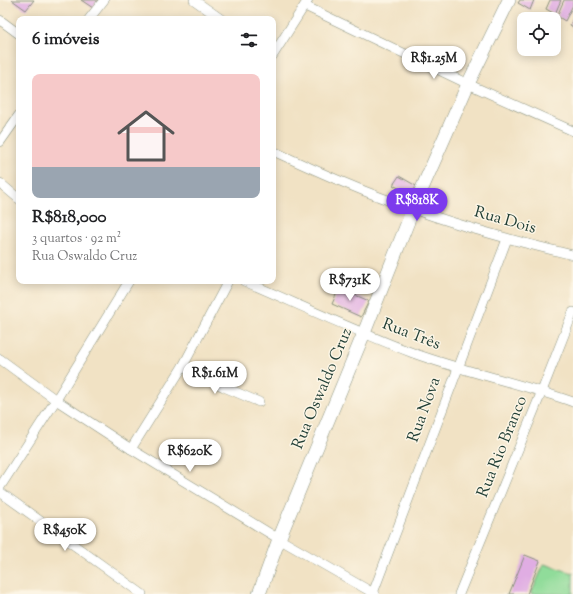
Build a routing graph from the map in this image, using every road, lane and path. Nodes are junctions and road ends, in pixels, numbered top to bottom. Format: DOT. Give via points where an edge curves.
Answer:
graph roads {
  1 [pos="104,0"];
  2 [pos="194,0"];
  3 [pos="509,0"];
  4 [pos="306,3"];
  5 [pos="91,16"];
  6 [pos="217,16"];
  7 [pos="0,20"];
  8 [pos="16,32"];
  9 [pos="276,50"];
  10 [pos="468,84"];
  11 [pos="16,119"];
  12 [pos="573,131"];
  13 [pos="0,142"];
  14 [pos="276,152"];
  15 [pos="0,183"];
  16 [pos="16,196"];
  17 [pos="413,209"];
  18 [pos="507,239"];
  19 [pos="573,254"];
  20 [pos="127,284"];
  21 [pos="226,284"];
  22 [pos="251,284"];
  23 [pos="573,312"];
  24 [pos="364,333"];
  25 [pos="0,359"];
  26 [pos="183,366"];
  27 [pos="457,368"];
  28 [pos="542,391"];
  29 [pos="56,400"];
  30 [pos="259,402"];
  31 [pos="573,402"];
  32 [pos="131,449"];
  33 [pos="0,487"];
  34 [pos="0,492"];
  35 [pos="279,539"];
  36 [pos="142,594"];
  37 [pos="259,594"];
  38 [pos="374,594"];
  39 [pos="459,594"];
  1 -- 5 [label="street"];
  2 -- 6 [label="street"];
  3 -- 10 [label="street, Rua Oswaldo Cruz"];
  4 -- 9 [label="street"];
  4 -- 10 [label="street"];
  7 -- 8 [label="street"];
  10 -- 12 [label="street"];
  10 -- 17 [label="street, Rua Oswaldo Cruz"];
  11 -- 13 [label="street"];
  14 -- 17 [label="street, Rua Dois" via="341,182"];
  15 -- 16 [label="street"];
  17 -- 18 [label="street, Rua Dois"];
  17 -- 24 [label="street, Rua Oswaldo Cruz"];
  18 -- 19 [label="street, Rua Dois"];
  18 -- 27 [label="street, Rua Nova"];
  20 -- 29 [label="street"];
  21 -- 26 [label="street"];
  22 -- 24 [label="street, Rua Três"];
  23 -- 28 [label="street, Rua Rio Branco"];
  24 -- 27 [label="street, Rua Três"];
  24 -- 35 [label="street, Rua Oswaldo Cruz"];
  25 -- 29 [label="street"];
  26 -- 30 [label="street" via="224,388"];
  26 -- 32 [label="street"];
  27 -- 28 [label="street, Rua Três"];
  27 -- 38 [label="street, Rua Nova"];
  28 -- 31 [label="street, Rua Três"];
  28 -- 39 [label="street, Rua Rio Branco"];
  29 -- 32 [label="street"];
  29 -- 33 [label="street"];
  32 -- 35 [label="street"];
  34 -- 36 [label="street"];
  35 -- 37 [label="street, Rua Oswaldo Cruz"];
  35 -- 38 [label="street"];
}
